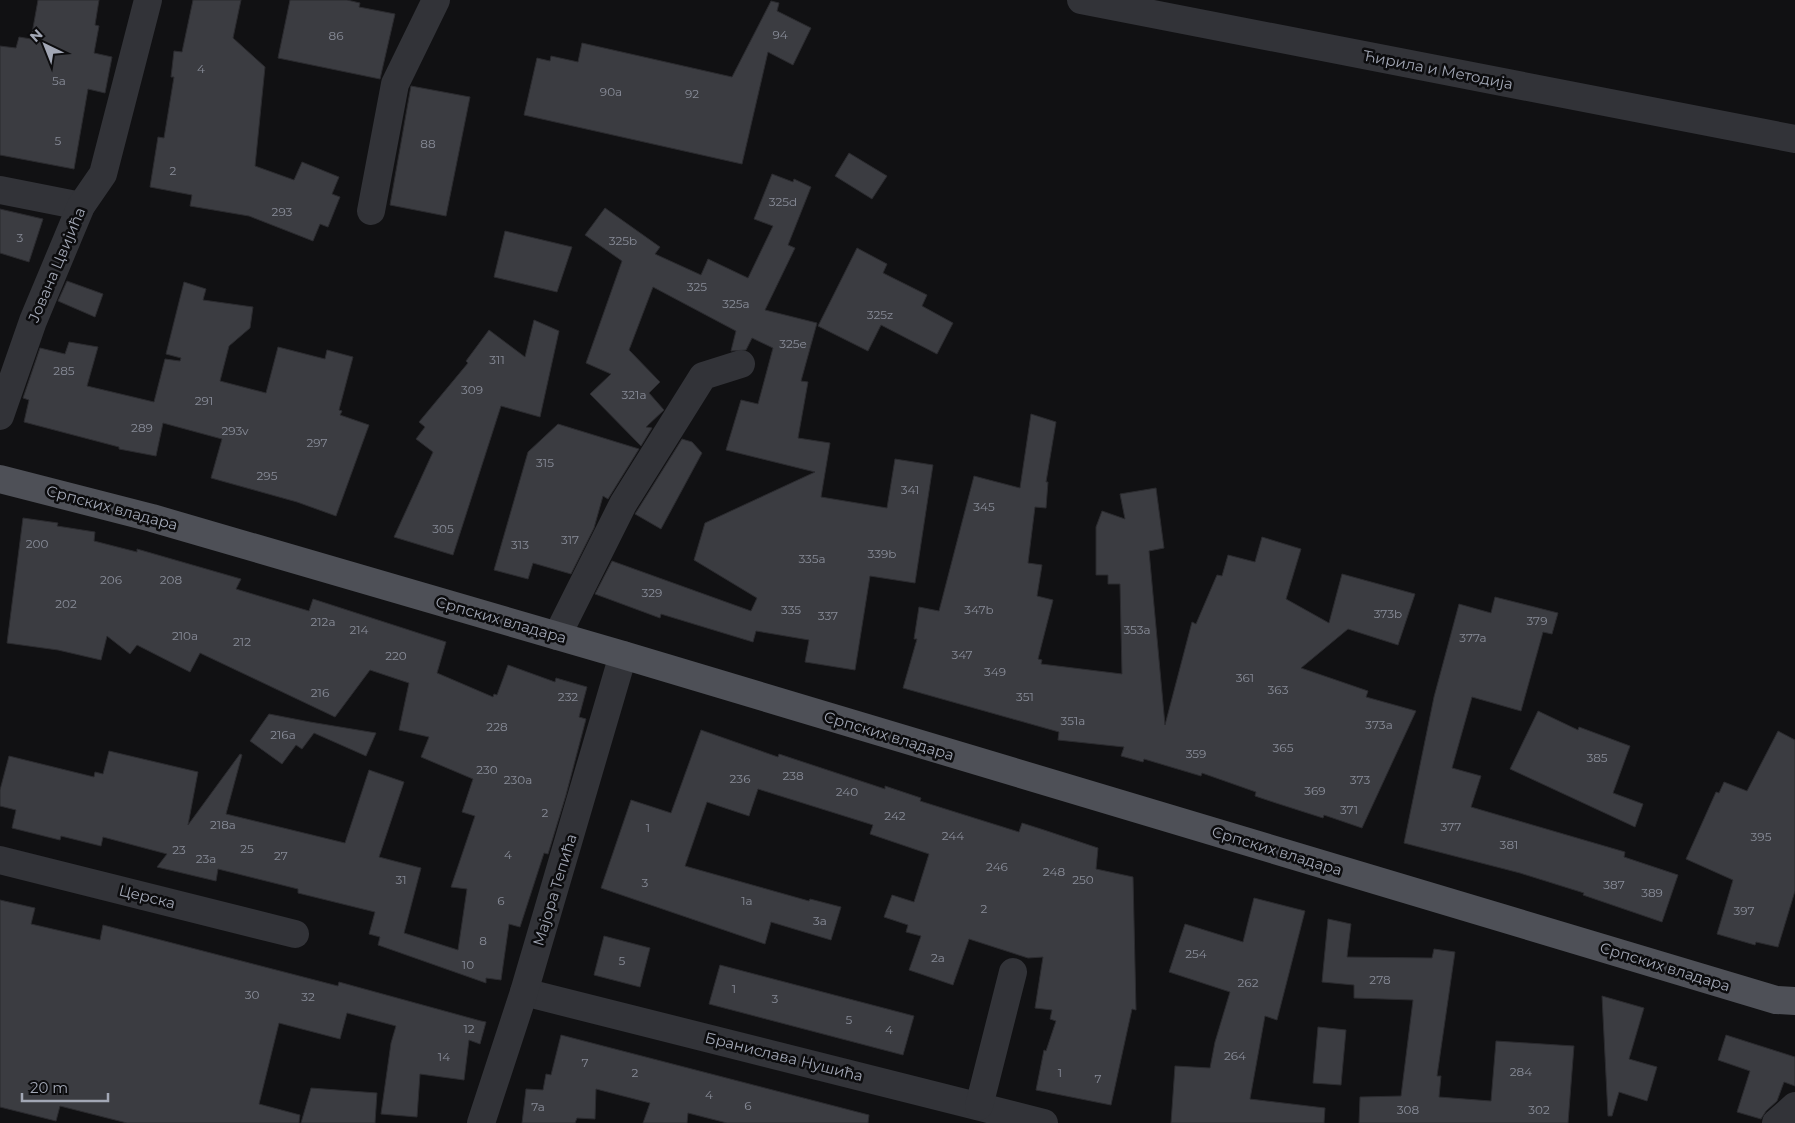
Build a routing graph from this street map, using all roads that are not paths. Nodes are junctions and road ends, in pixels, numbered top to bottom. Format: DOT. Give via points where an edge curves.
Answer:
graph roads {
  1 [pos="148,0"];
  2 [pos="436,0"];
  3 [pos="1081,0"];
  4 [pos="1795,139"];
  5 [pos="0,190"];
  6 [pos="81,206"];
  7 [pos="371,211"];
  8 [pos="741,364"];
  9 [pos="0,416"];
  10 [pos="0,479"];
  11 [pos="557,636"];
  12 [pos="623,655"];
  13 [pos="0,860"];
  14 [pos="295,934"];
  15 [pos="1013,972"];
  16 [pos="524,992"];
  17 [pos="1789,1006"];
  18 [pos="1795,1106"];
  19 [pos="971,1111"];
  20 [pos="481,1123"];
  21 [pos="1044,1123"];
  22 [pos="1776,1123"];
  1 -- 6 [label="street, Јована Цвијића" via="103,174"];
  2 -- 7 [label="street" via="396,84"];
  3 -- 4 [label="street, Ћирила и Методија"];
  5 -- 6 [label="street"];
  6 -- 9 [label="street, Јована Цвијића" via="33,321"];
  8 -- 11 [label="street" via="704,376 623,504"];
  10 -- 11 [label="main road, Српских владара" via="152,518"];
  11 -- 12 [label="main road, Српских владара"];
  12 -- 16 [label="street, Мајора Тепића"];
  12 -- 17 [label="main road, Српских владара"];
  13 -- 14 [label="street, Церска"];
  15 -- 19 [label="street"];
  16 -- 19 [label="street, Бранислава Нушића"];
  16 -- 20 [label="street, Мајора Тепића"];
  18 -- 22 [label="street"];
  19 -- 21 [label="street, Бранислава Нушића"];
}
